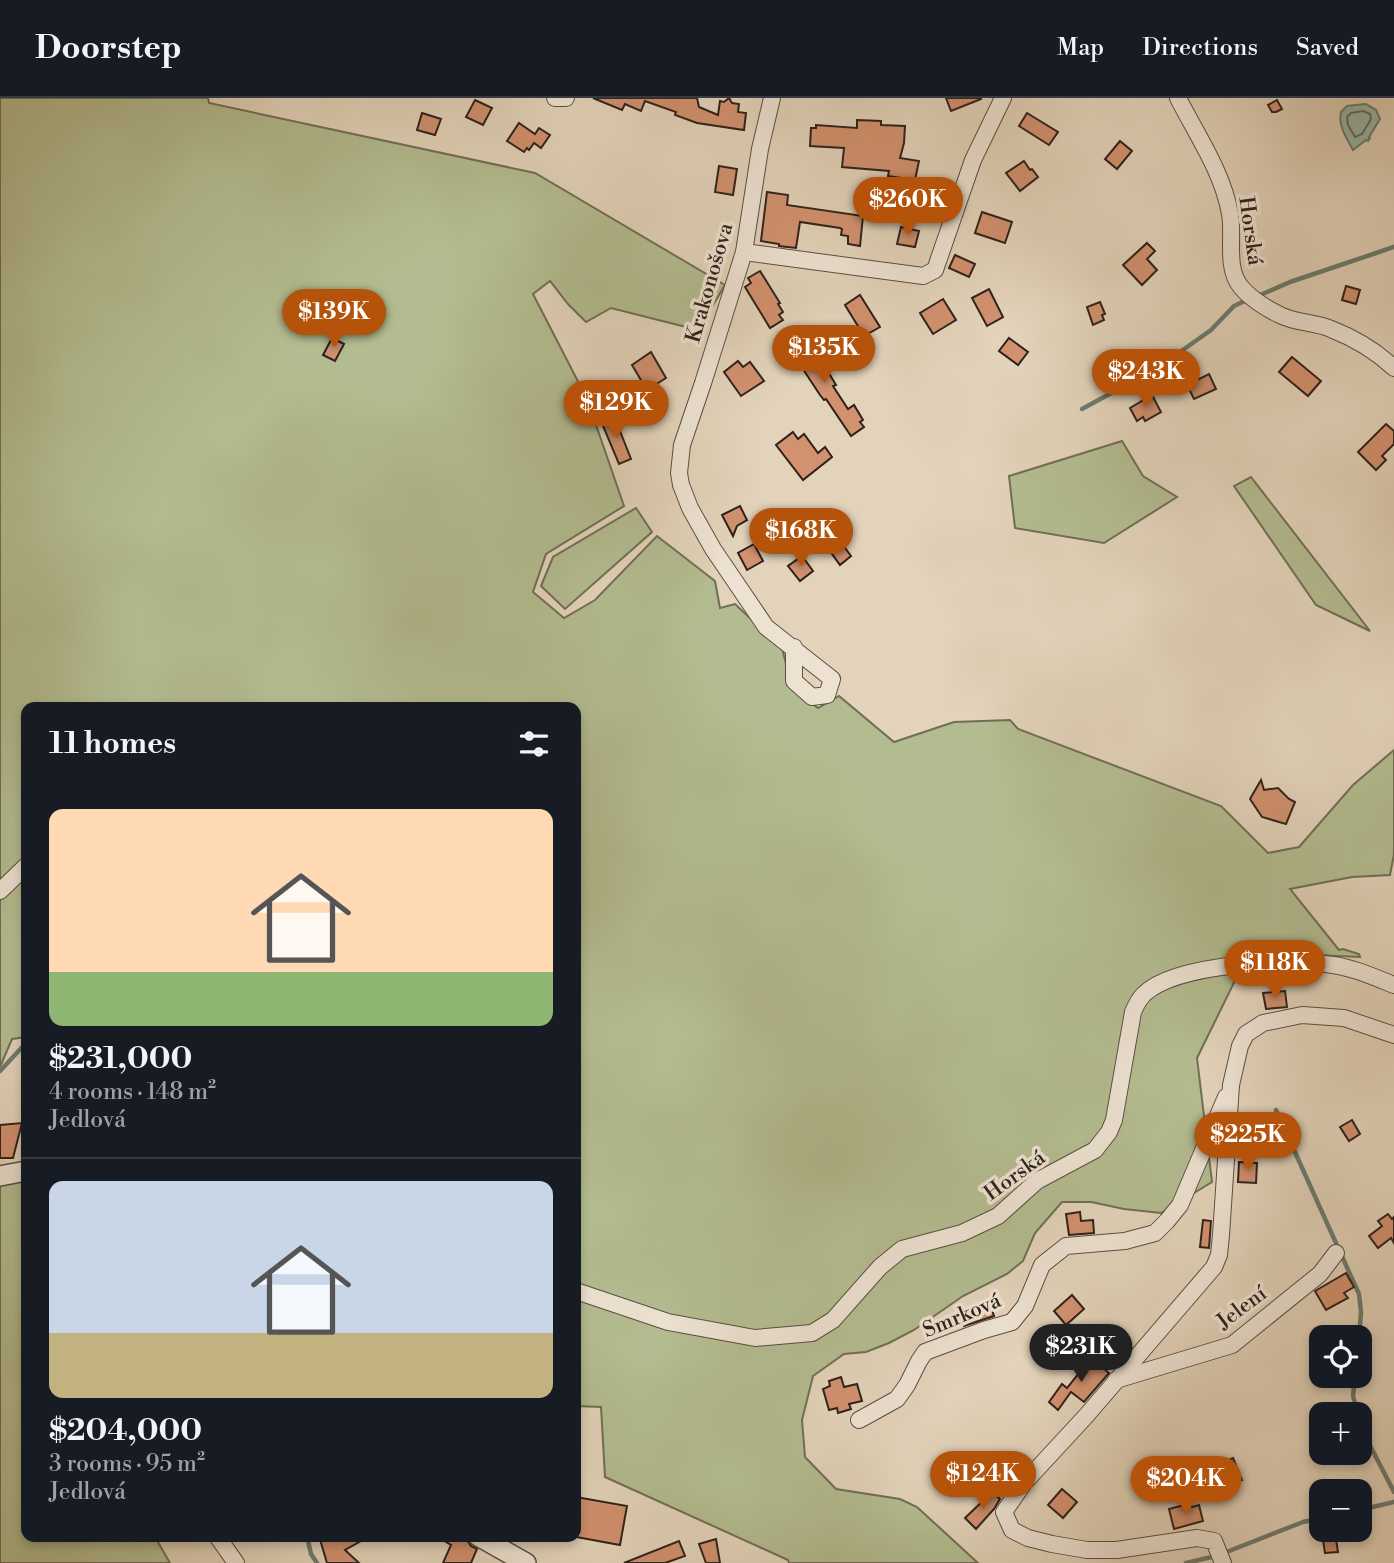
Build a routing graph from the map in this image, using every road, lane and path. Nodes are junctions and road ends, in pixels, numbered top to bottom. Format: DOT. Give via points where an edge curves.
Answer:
graph roads {
  1 [pos="555,98"];
  2 [pos="566,98"];
  3 [pos="772,98"];
  4 [pos="1003,98"];
  5 [pos="1178,98"];
  6 [pos="744,252"];
  7 [pos="1394,368"];
  8 [pos="794,648"];
  9 [pos="21,871"];
  10 [pos="0,891"];
  11 [pos="1394,985"];
  12 [pos="1394,1035"];
  13 [pos="1231,1085"];
  14 [pos="21,1172"];
  15 [pos="0,1176"];
  16 [pos="1336,1253"];
  17 [pos="581,1294"];
  18 [pos="1116,1380"];
  19 [pos="859,1420"];
  20 [pos="221,1542"];
  21 [pos="489,1542"];
  22 [pos="236,1563"];
  23 [pos="526,1563"];
  24 [pos="1223,1563"];
  1 -- 2 [label="street"];
  3 -- 6 [label="street, Krakonošova"];
  4 -- 6 [label="street" via="973,160 935,270 923,276"];
  5 -- 7 [label="street, Horská" via="1224,191 1232,264 1241,287 1280,316 1329,328 1370,349"];
  6 -- 8 [label="street, Krakonošova" via="681,445 679,473 690,508 713,549 766,627"];
  9 -- 10 [label="street"];
  11 -- 17 [label="street, Horská" via="1336,965 1305,963 1214,968 1154,986 1133,1012 1114,1120 1102,1143 1037,1181 998,1216 962,1233 902,1249 833,1320 812,1333 755,1338 668,1322"];
  12 -- 13 [label="street" via="1344,1018 1302,1015 1263,1023 1246,1034"];
  13 -- 18 [label="street" via="1219,1255 1203,1282"];
  13 -- 19 [label="street, Smrková" via="1180,1205 1155,1233 1066,1247 1042,1265 1025,1306 1012,1322 925,1352 897,1399"];
  14 -- 15 [label="street"];
  16 -- 18 [label="street, Jelení" via="1320,1274 1232,1345"];
  18 -- 24 [label="street" via="1024,1483 1004,1512 1012,1530 1028,1538 1087,1550 1197,1538 1214,1541"];
  20 -- 22 [label="street"];
  21 -- 23 [label="street"];
}
